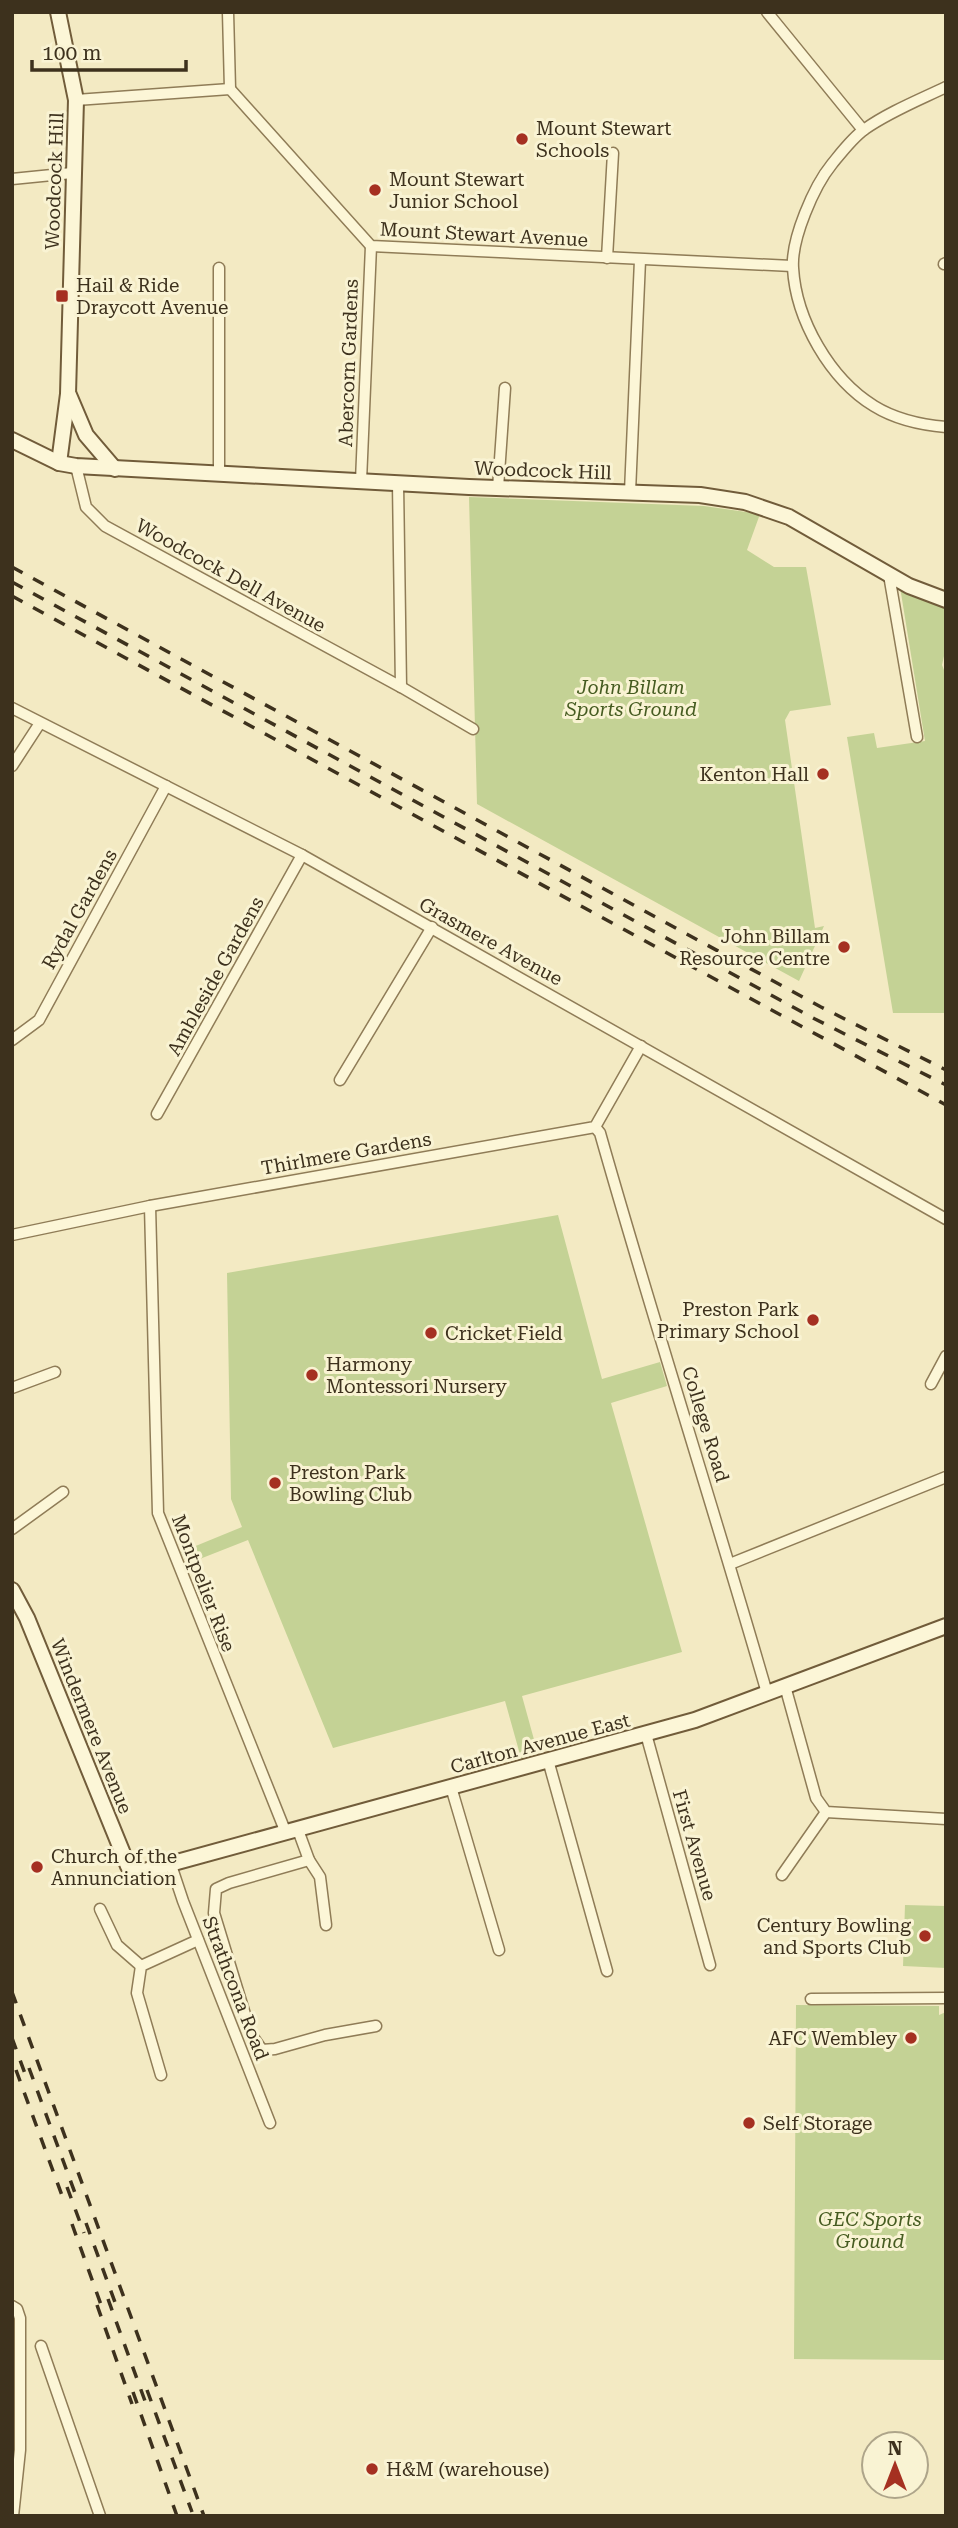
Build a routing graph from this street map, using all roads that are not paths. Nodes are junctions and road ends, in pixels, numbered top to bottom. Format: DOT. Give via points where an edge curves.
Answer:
graph roads {
  1 [pos="58,12"];
  2 [pos="228,12"];
  3 [pos="766,12"];
  4 [pos="946,87"];
  5 [pos="230,89"];
  6 [pos="76,100"];
  7 [pos="863,130"];
  8 [pos="613,153"];
  9 [pos="72,173"];
  10 [pos="12,179"];
  11 [pos="371,247"];
  12 [pos="607,258"];
  13 [pos="640,260"];
  14 [pos="792,266"];
  15 [pos="219,268"];
  16 [pos="505,388"];
  17 [pos="68,394"];
  18 [pos="946,427"];
  19 [pos="12,440"];
  20 [pos="59,463"];
  21 [pos="76,466"];
  22 [pos="115,468"];
  23 [pos="219,474"];
  24 [pos="361,481"];
  25 [pos="398,483"];
  26 [pos="498,488"];
  27 [pos="631,492"];
  28 [pos="888,575"];
  29 [pos="946,600"];
  30 [pos="401,687"];
  31 [pos="12,708"];
  32 [pos="40,723"];
  33 [pos="473,729"];
  34 [pos="918,737"];
  35 [pos="12,766"];
  36 [pos="166,786"];
  37 [pos="302,855"];
  38 [pos="432,927"];
  39 [pos="12,1040"];
  40 [pos="641,1046"];
  41 [pos="340,1080"];
  42 [pos="158,1114"];
  43 [pos="595,1128"];
  44 [pos="150,1206"];
  45 [pos="946,1219"];
  46 [pos="12,1235"];
  47 [pos="946,1356"];
  48 [pos="55,1372"];
  49 [pos="931,1384"];
  50 [pos="12,1388"];
  51 [pos="946,1477"];
  52 [pos="64,1492"];
  53 [pos="12,1529"];
  54 [pos="730,1564"];
  55 [pos="12,1590"];
  56 [pos="946,1626"];
  57 [pos="785,1686"];
  58 [pos="767,1693"];
  59 [pos="646,1734"];
  60 [pos="548,1760"];
  61 [pos="451,1787"];
  62 [pos="826,1812"];
  63 [pos="946,1819"];
  64 [pos="292,1832"];
  65 [pos="309,1860"];
  66 [pos="171,1865"];
  67 [pos="137,1873"];
  68 [pos="782,1875"];
  69 [pos="100,1909"];
  70 [pos="326,1925"];
  71 [pos="198,1940"];
  72 [pos="499,1950"];
  73 [pos="141,1965"];
  74 [pos="710,1965"];
  75 [pos="607,1971"];
  76 [pos="946,1998"];
  77 [pos="811,1999"];
  78 [pos="376,2026"];
  79 [pos="162,2075"];
  80 [pos="270,2123"];
  81 [pos="12,2306"];
  82 [pos="41,2346"];
  83 [pos="13,2516"];
  84 [pos="100,2516"];
  1 -- 6 [label="street, Woodcock Hill"];
  2 -- 5 [label="street"];
  3 -- 7 [label="street"];
  4 -- 7 [label="street"];
  5 -- 6 [label="street"];
  5 -- 11 [label="street, Mount Stewart Avenue"];
  6 -- 9 [label="street, Woodcock Hill"];
  7 -- 14 [label="street" via="831,165 811,197"];
  8 -- 12 [label="street"];
  9 -- 10 [label="street"];
  9 -- 17 [label="street, Woodcock Hill"];
  11 -- 12 [label="street, Mount Stewart Avenue"];
  11 -- 24 [label="street, Abercorn Gardens"];
  12 -- 13 [label="street, Mount Stewart Avenue"];
  13 -- 14 [label="street, Mount Stewart Avenue"];
  13 -- 27 [label="street"];
  14 -- 18 [label="street" via="801,307 828,362 843,381 875,407 910,421"];
  15 -- 23 [label="street"];
  16 -- 26 [label="street"];
  17 -- 20 [label="street, Woodcock Hill"];
  17 -- 22 [label="street, Woodcock Hill" via="86,435"];
  19 -- 20 [label="street"];
  20 -- 21 [label="street, Woodcock Hill"];
  21 -- 22 [label="street, Woodcock Hill"];
  21 -- 30 [label="street, Woodcock Dell Avenue" via="86,507 105,526"];
  22 -- 23 [label="street, Woodcock Hill"];
  23 -- 24 [label="street, Woodcock Hill"];
  24 -- 25 [label="street, Woodcock Hill"];
  25 -- 26 [label="street, Woodcock Hill"];
  25 -- 30 [label="street"];
  26 -- 27 [label="street, Woodcock Hill"];
  27 -- 28 [label="street, Woodcock Hill" via="746,502 789,517"];
  28 -- 29 [label="street, Woodcock Hill"];
  28 -- 34 [label="street"];
  30 -- 33 [label="street, Woodcock Dell Avenue"];
  31 -- 32 [label="street, Grasmere Avenue"];
  32 -- 35 [label="street"];
  32 -- 36 [label="street, Grasmere Avenue"];
  36 -- 37 [label="street, Grasmere Avenue"];
  36 -- 39 [label="street, Rydal Gardens" via="39,1020"];
  37 -- 38 [label="street, Grasmere Avenue"];
  37 -- 42 [label="street, Ambleside Gardens"];
  38 -- 40 [label="street, Grasmere Avenue"];
  38 -- 41 [label="street"];
  40 -- 43 [label="street"];
  40 -- 45 [label="street, Grasmere Avenue"];
  43 -- 44 [label="street, Thirlmere Gardens"];
  43 -- 54 [label="street, College Road"];
  44 -- 46 [label="street, Thirlmere Gardens"];
  44 -- 64 [label="street, Montpelier Rise" via="158,1513"];
  47 -- 49 [label="street"];
  48 -- 50 [label="street"];
  51 -- 54 [label="street"];
  52 -- 53 [label="street"];
  54 -- 58 [label="street, College Road"];
  55 -- 67 [label="street, Windermere Avenue" via="128,1866"];
  56 -- 57 [label="street, Carlton Avenue East"];
  57 -- 58 [label="street, Carlton Avenue East"];
  57 -- 62 [label="street" via="816,1798"];
  58 -- 59 [label="street, Carlton Avenue East"];
  59 -- 60 [label="street, Carlton Avenue East"];
  59 -- 74 [label="street, First Avenue"];
  60 -- 61 [label="street, Carlton Avenue East"];
  60 -- 75 [label="street"];
  61 -- 64 [label="street, Carlton Avenue East"];
  61 -- 72 [label="street"];
  62 -- 63 [label="street"];
  62 -- 68 [label="street"];
  64 -- 65 [label="street, Montpelier Rise"];
  64 -- 66 [label="street, Carlton Avenue East"];
  65 -- 70 [label="street, Montpelier Rise" via="320,1877"];
  65 -- 78 [label="street" via="216,1889 214,1913 251,2034 262,2050"];
  66 -- 67 [label="street, Carlton Avenue East"];
  66 -- 71 [label="street, Strathcona Road"];
  69 -- 73 [label="street" via="117,1945"];
  71 -- 73 [label="street"];
  71 -- 80 [label="street, Strathcona Road"];
  73 -- 79 [label="street" via="136,1993"];
  76 -- 77 [label="street"];
  81 -- 83 [label="street" via="20,2318 20,2450"];
  82 -- 84 [label="street"];
}
